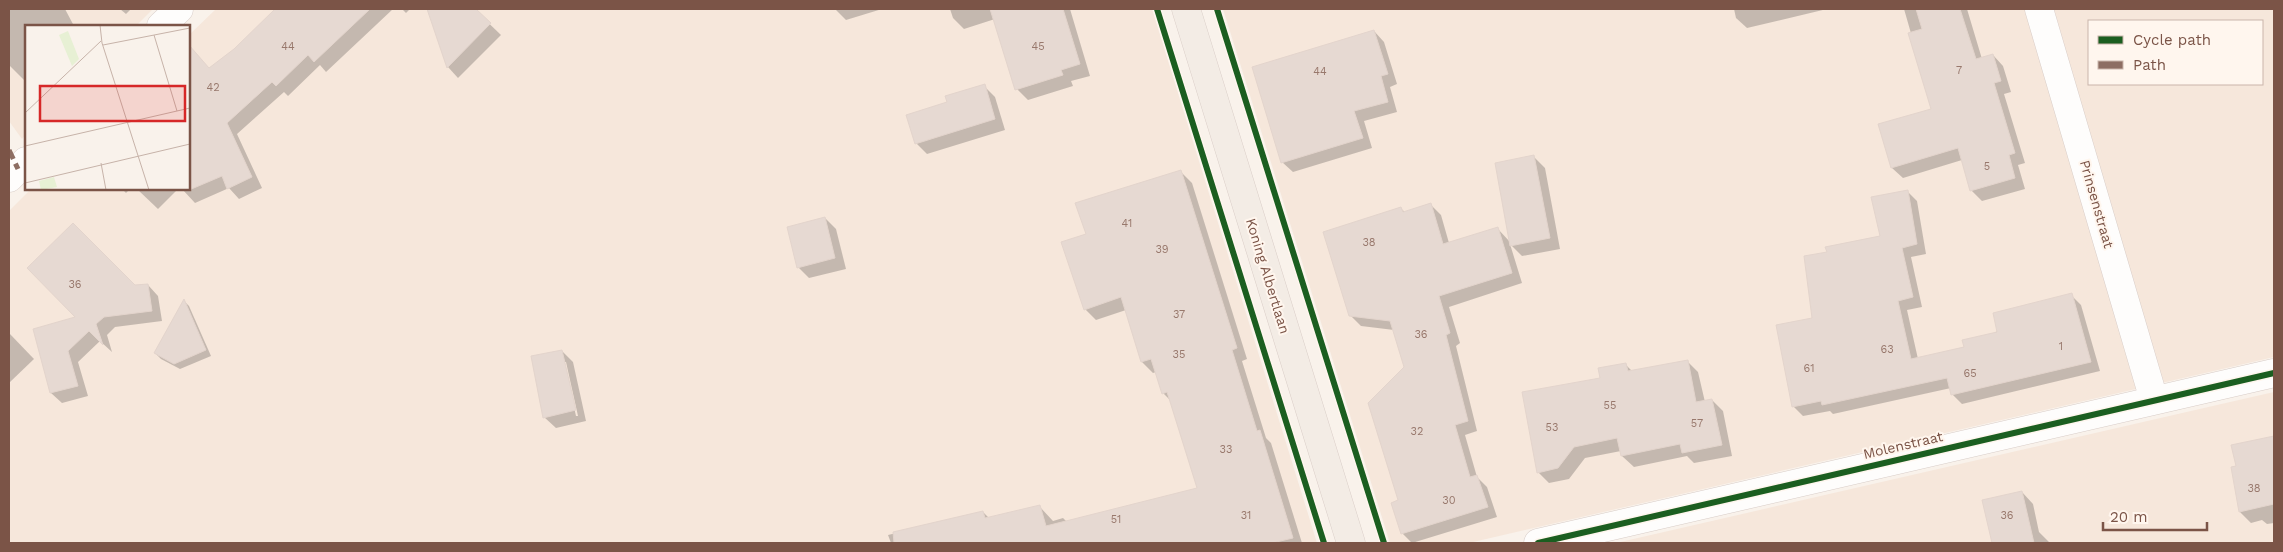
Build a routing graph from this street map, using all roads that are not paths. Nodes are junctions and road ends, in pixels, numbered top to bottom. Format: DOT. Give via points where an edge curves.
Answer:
graph roads {
  1 [pos="179,9"];
  2 [pos="1186,9"];
  3 [pos="2039,9"];
  4 [pos="163,25"];
  5 [pos="25,161"];
  6 [pos="9,178"];
  7 [pos="2274,372"];
  8 [pos="2154,400"];
  9 [pos="1351,543"];
  10 [pos="1538,543"];
  1 -- 4 [label="street"];
  2 -- 9 [label="main road, Koning Albertlaan"];
  3 -- 8 [label="street, Prinsenstraat"];
  5 -- 6 [label="street"];
  7 -- 8 [label="street, Molenstraat"];
  8 -- 10 [label="street, Molenstraat"];
}
